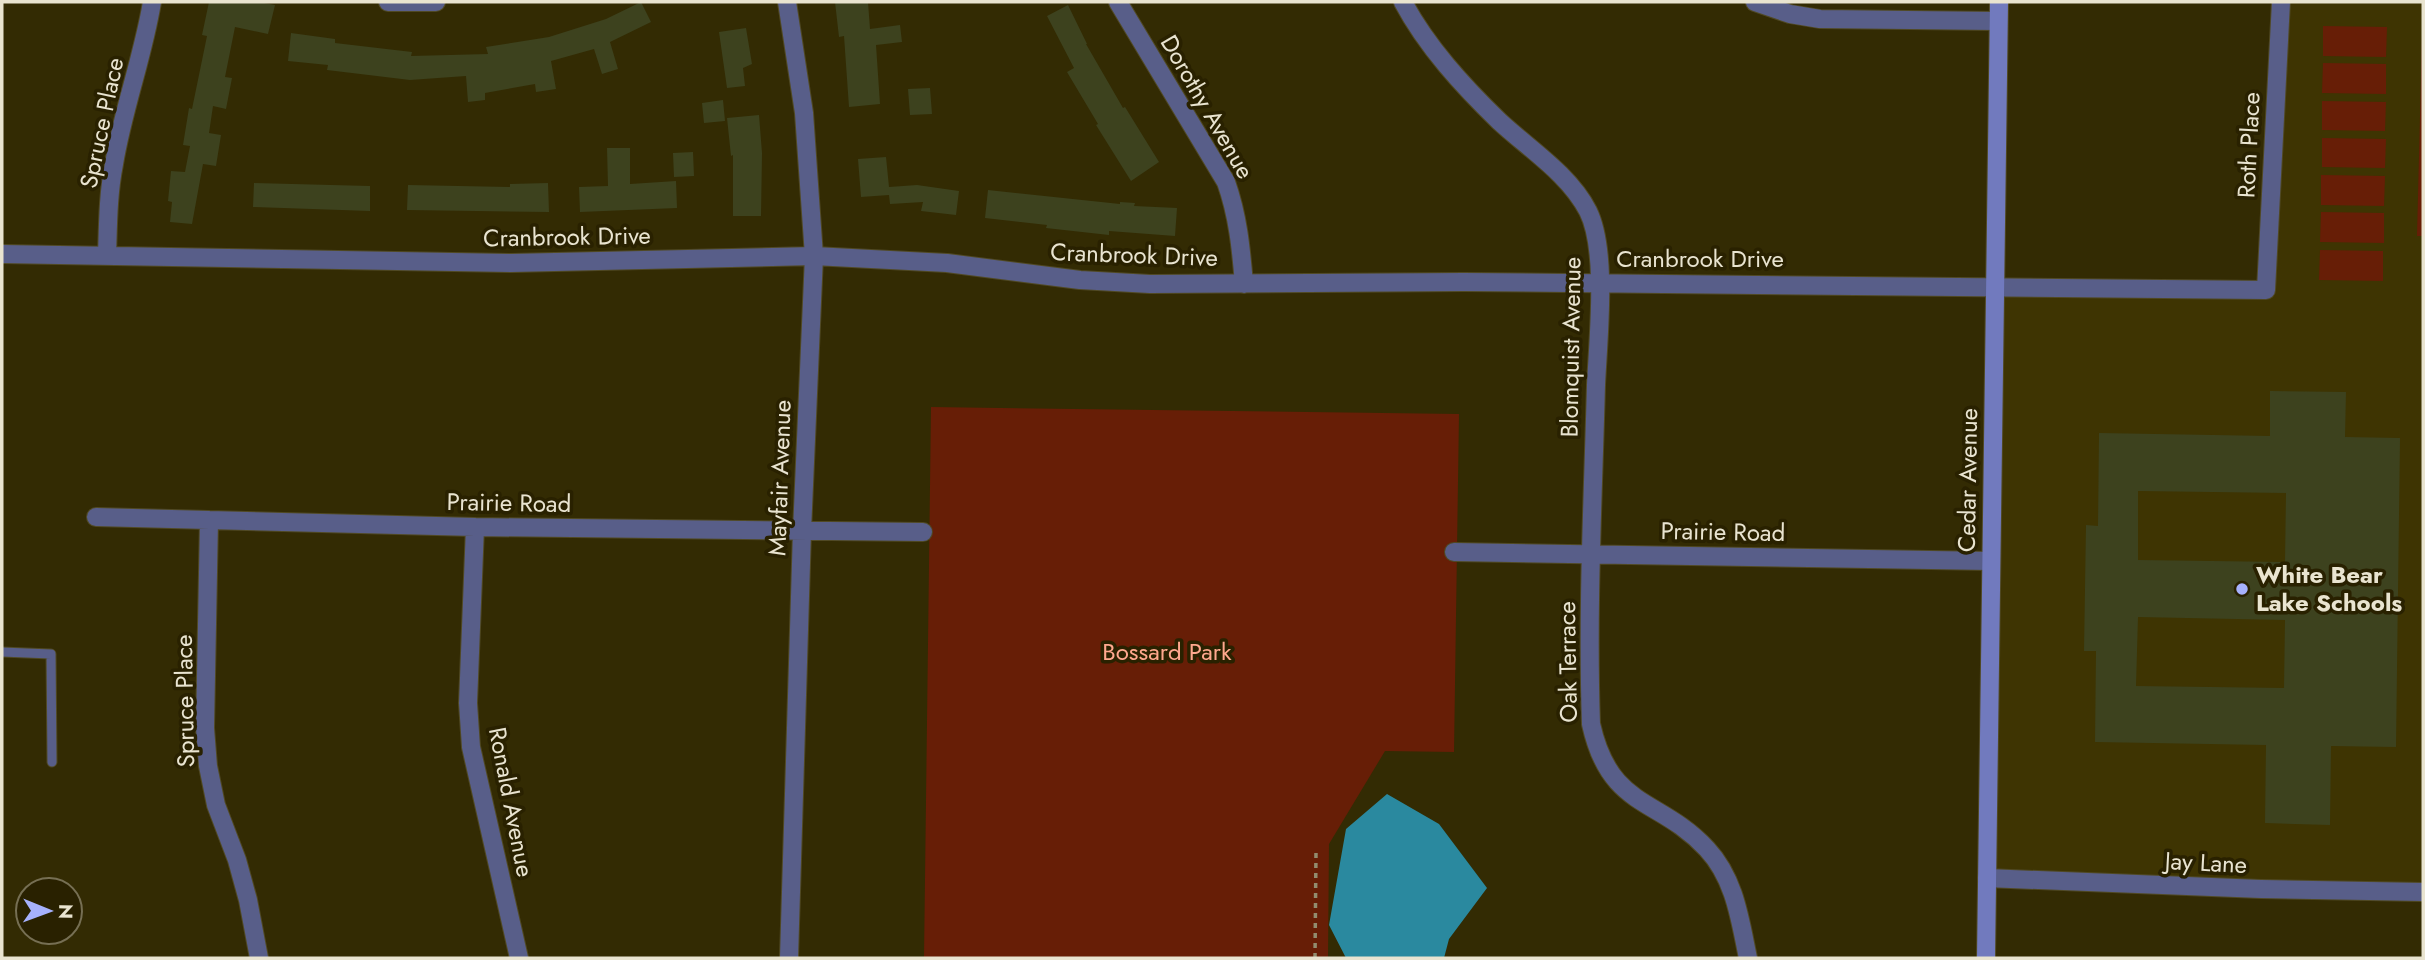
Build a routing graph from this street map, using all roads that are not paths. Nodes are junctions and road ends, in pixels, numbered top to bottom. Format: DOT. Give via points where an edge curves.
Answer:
graph roads {
  1 [pos="152,2"];
  2 [pos="388,2"];
  3 [pos="436,2"];
  4 [pos="787,2"];
  5 [pos="1118,2"];
  6 [pos="1403,2"];
  7 [pos="1755,2"];
  8 [pos="1999,2"];
  9 [pos="2281,2"];
  10 [pos="1998,22"];
  11 [pos="2,254"];
  12 [pos="107,256"];
  13 [pos="814,256"];
  14 [pos="1599,283"];
  15 [pos="1244,284"];
  16 [pos="1995,287"];
  17 [pos="2266,290"];
  18 [pos="96,517"];
  19 [pos="209,520"];
  20 [pos="475,527"];
  21 [pos="802,531"];
  22 [pos="923,532"];
  23 [pos="1454,552"];
  24 [pos="1592,555"];
  25 [pos="1991,561"];
  26 [pos="2,652"];
  27 [pos="52,762"];
  28 [pos="1987,878"];
  29 [pos="2423,892"];
  30 [pos="258,958"];
  31 [pos="519,958"];
  32 [pos="789,958"];
  33 [pos="1748,958"];
  34 [pos="1986,958"];
  1 -- 12 [label="street, Spruce Place" via="113,165"];
  2 -- 3 [label="street"];
  4 -- 13 [label="street, Mayfair Avenue" via="804,113"];
  5 -- 15 [label="street, Dorothy Avenue" via="1226,183 1236,210"];
  6 -- 14 [label="street, Blomquist Avenue" via="1461,82 1576,191 1595,230"];
  7 -- 10 [label="street" via="1821,19"];
  8 -- 10 [label="street, Cedar Avenue"];
  9 -- 17 [label="street, Roth Place"];
  10 -- 16 [label="street, Cedar Avenue"];
  11 -- 12 [label="street, Cranbrook Drive"];
  12 -- 13 [label="street, Cranbrook Drive" via="511,264"];
  13 -- 15 [label="street, Cranbrook Drive" via="947,263 1080,280"];
  13 -- 21 [label="street, Mayfair Avenue"];
  14 -- 15 [label="street, Cranbrook Drive"];
  14 -- 16 [label="street, Cranbrook Drive"];
  14 -- 24 [label="street, Blomquist Avenue"];
  16 -- 17 [label="street, Cranbrook Drive"];
  16 -- 25 [label="street, Cedar Avenue"];
  18 -- 19 [label="street, Prairie Road"];
  19 -- 20 [label="street, Prairie Road"];
  19 -- 30 [label="street, Spruce Place" via="208,766 248,901"];
  20 -- 21 [label="street, Prairie Road"];
  20 -- 31 [label="street, Ronald Avenue" via="468,703 471,747"];
  21 -- 22 [label="street, Prairie Road"];
  21 -- 32 [label="street, Mayfair Avenue"];
  23 -- 24 [label="street, Prairie Road"];
  24 -- 25 [label="street, Prairie Road"];
  24 -- 33 [label="street, Oak Terrace" via="1591,724 1595,743 1619,785 1693,835 1724,872"];
  25 -- 28 [label="street, Cedar Avenue"];
  26 -- 27 [label="lane" via="51,654"];
  28 -- 29 [label="street, Jay Lane"];
  28 -- 34 [label="street, Cedar Avenue"];
}
